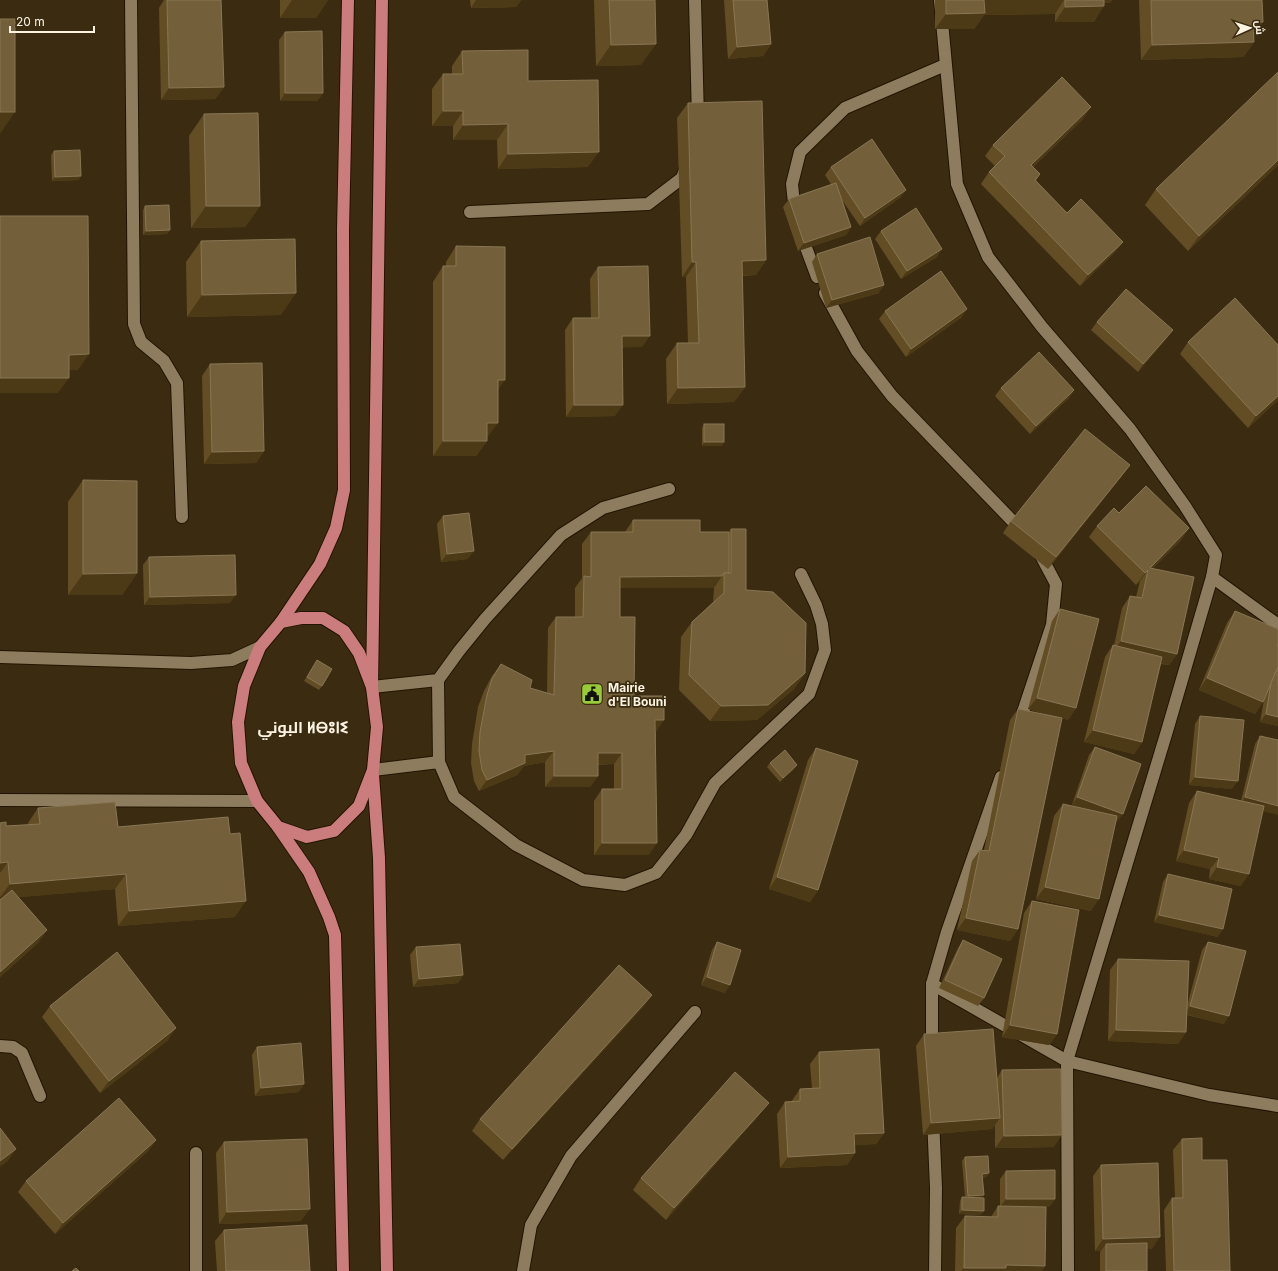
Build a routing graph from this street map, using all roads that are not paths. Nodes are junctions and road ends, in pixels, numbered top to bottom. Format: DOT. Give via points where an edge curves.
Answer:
graph roads {
  1 [pos="131,0"];
  2 [pos="348,0"];
  3 [pos="382,0"];
  4 [pos="695,0"];
  5 [pos="940,0"];
  6 [pos="945,65"];
  7 [pos="698,134"];
  8 [pos="690,156"];
  9 [pos="470,212"];
  10 [pos="669,489"];
  11 [pos="182,517"];
  12 [pos="801,574"];
  13 [pos="1212,577"];
  14 [pos="281,622"];
  15 [pos="1278,625"];
  16 [pos="260,647"];
  17 [pos="0,657"];
  18 [pos="438,680"];
  19 [pos="372,687"];
  20 [pos="1014,737"];
  21 [pos="439,762"];
  22 [pos="1004,767"];
  23 [pos="373,770"];
  24 [pos="0,800"];
  25 [pos="257,801"];
  26 [pos="278,826"];
  27 [pos="932,984"];
  28 [pos="695,1012"];
  29 [pos="0,1046"];
  30 [pos="932,1059"];
  31 [pos="1067,1061"];
  32 [pos="40,1096"];
  33 [pos="932,1104"];
  34 [pos="1278,1106"];
  35 [pos="196,1153"];
  36 [pos="196,1271"];
  37 [pos="344,1271"];
  38 [pos="387,1271"];
  39 [pos="523,1271"];
  40 [pos="935,1271"];
  41 [pos="1068,1271"];
  1 -- 11 [label="street" via="134,324 141,342 164,361 177,383"];
  2 -- 14 [label="main road" via="343,230 344,490 336,528 320,564"];
  3 -- 19 [label="main road"];
  4 -- 7 [label="street"];
  5 -- 6 [label="street"];
  6 -- 13 [label="street" via="956,184 988,257 1042,327 1130,429 1185,506 1216,556"];
  6 -- 20 [label="street" via="844,108 800,152 792,184 795,218 821,287 857,351 892,396 1033,543 1056,584 1052,625"];
  8 -- 9 [label="street" via="682,178 648,204"];
  10 -- 18 [label="street" via="603,508 562,535 485,619"];
  12 -- 21 [label="street" via="816,605 826,650 809,694 715,783 686,835 656,873 625,885 583,880 516,845 454,797"];
  13 -- 15 [label="street"];
  13 -- 31 [label="street"];
  14 -- 16 [label="main road"];
  14 -- 19 [label="main road" via="301,618 323,618 344,631 359,653"];
  16 -- 17 [label="street" via="232,660 191,664"];
  16 -- 25 [label="main road" via="244,686 238,722 241,763"];
  18 -- 19 [label="street"];
  18 -- 21 [label="street"];
  19 -- 23 [label="main road" via="377,727"];
  21 -- 23 [label="street"];
  22 -- 27 [label="street" via="947,932"];
  23 -- 26 [label="main road" via="359,806 334,831 307,837"];
  23 -- 38 [label="main road" via="379,858"];
  24 -- 25 [label="street"];
  25 -- 26 [label="main road"];
  26 -- 37 [label="main road" via="309,872 335,935"];
  27 -- 30 [label="street"];
  27 -- 31 [label="street"];
  28 -- 39 [label="street" via="571,1156 531,1225"];
  29 -- 32 [label="street" via="13,1047 22,1053"];
  31 -- 34 [label="street" via="1209,1095"];
  31 -- 41 [label="street"];
  33 -- 40 [label="street" via="936,1188"];
  35 -- 36 [label="street"];
}
